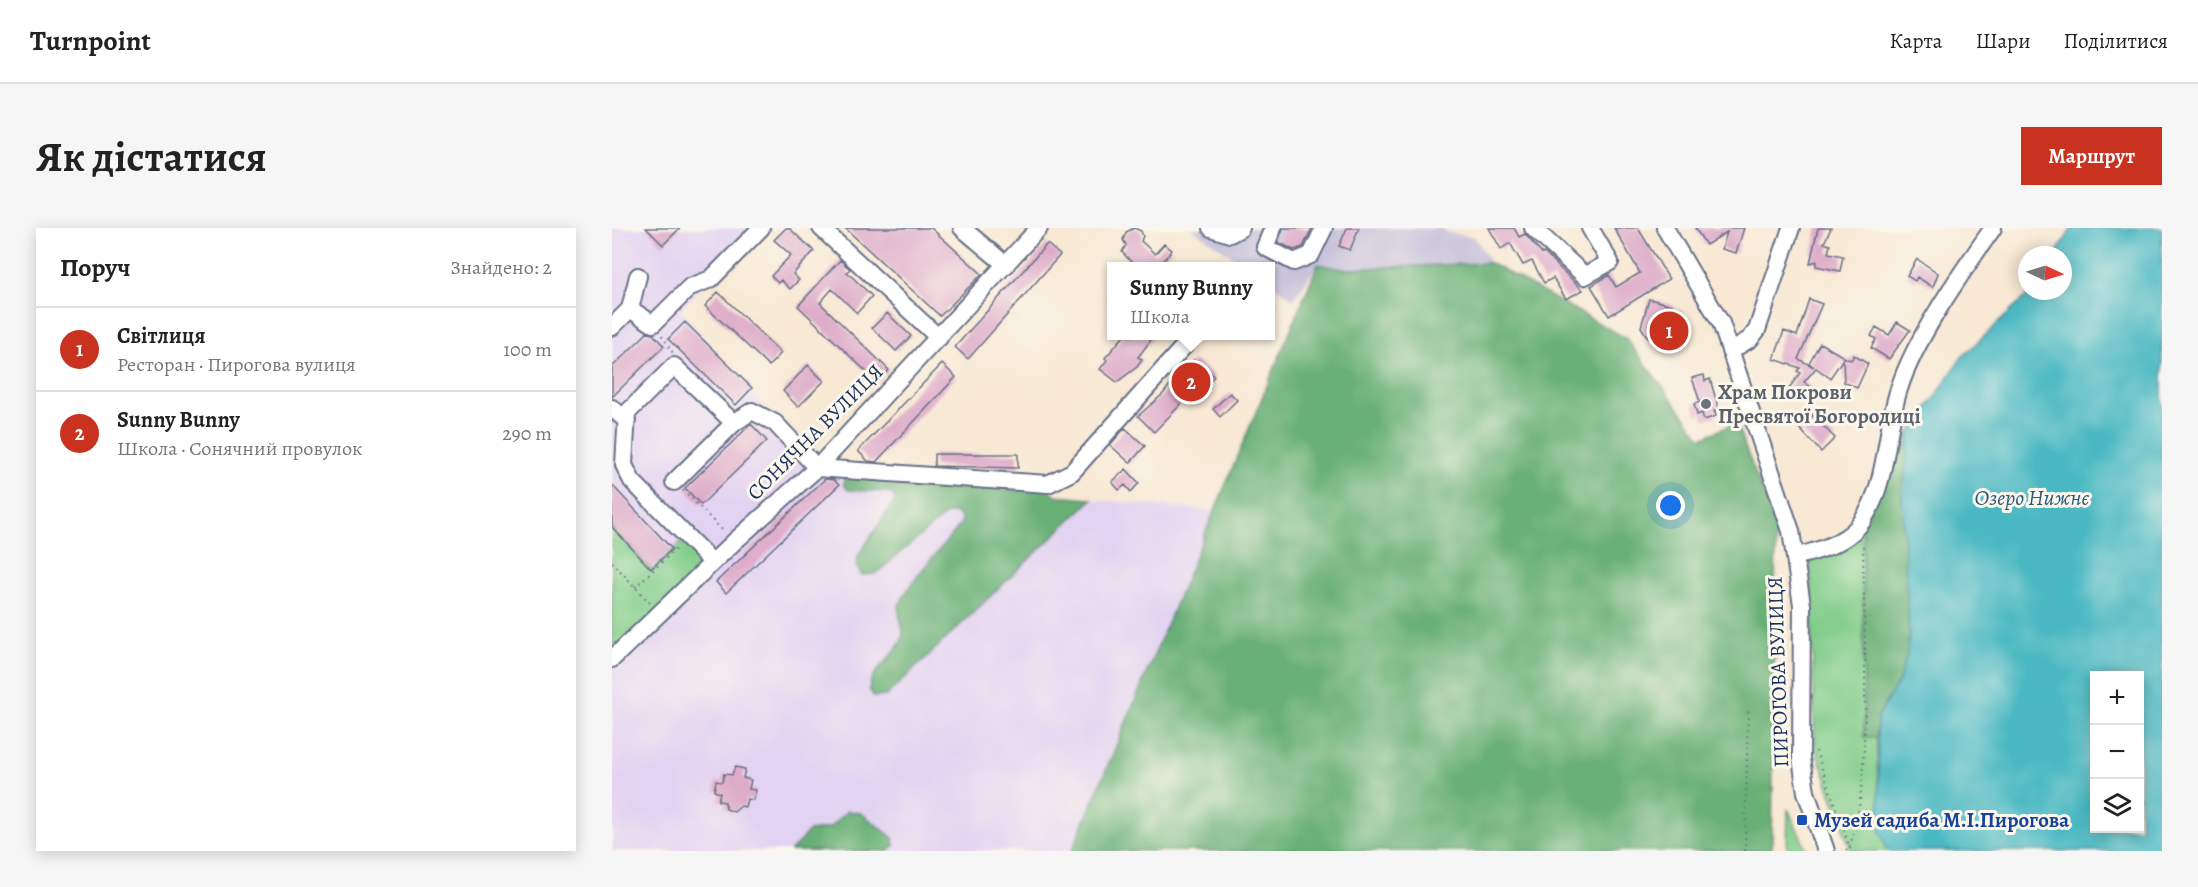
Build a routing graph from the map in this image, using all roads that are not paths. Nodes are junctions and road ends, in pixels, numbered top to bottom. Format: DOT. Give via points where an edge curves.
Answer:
graph roads {
  1 [pos="761,228"];
  2 [pos="821,228"];
  3 [pos="962,228"];
  4 [pos="1039,228"];
  5 [pos="1211,228"];
  6 [pos="1241,228"];
  7 [pos="1273,228"];
  8 [pos="1324,228"];
  9 [pos="1533,228"];
  10 [pos="1590,228"];
  11 [pos="1665,228"];
  12 [pos="1791,228"];
  13 [pos="1993,228"];
  14 [pos="1006,265"];
  15 [pos="638,276"];
  16 [pos="630,309"];
  17 [pos="612,327"];
  18 [pos="939,338"];
  19 [pos="1189,340"];
  20 [pos="1730,351"];
  21 [pos="612,408"];
  22 [pos="627,421"];
  23 [pos="734,423"];
  24 [pos="817,468"];
  25 [pos="674,482"];
  26 [pos="1797,556"];
  27 [pos="712,562"];
  28 [pos="612,659"];
  29 [pos="1826,851"];
  1 -- 16 [label="street" via="711,279 690,287 653,324"];
  2 -- 18 [label="street"];
  3 -- 14 [label="street"];
  4 -- 14 [label="street, СОНЯЧНА ВУЛИЦЯ"];
  5 -- 6 [label="street" via="1230,234"];
  7 -- 8 [label="street" via="1265,247 1294,262 1311,255"];
  9 -- 10 [label="street" via="1585,276 1610,262"];
  11 -- 20 [label="street, ПИРОГОВА ВУЛИЦЯ" via="1717,316"];
  12 -- 20 [label="street" via="1759,325 1750,339"];
  13 -- 26 [label="street" via="1906,370 1895,401 1881,473 1863,521 1835,543"];
  14 -- 18 [label="street, СОНЯЧНА ВУЛИЦЯ"];
  15 -- 16 [label="street"];
  16 -- 17 [label="street"];
  18 -- 24 [label="street, СОНЯЧНА ВУЛИЦЯ"];
  19 -- 24 [label="street" via="1072,472 1054,483"];
  20 -- 26 [label="street, ПИРОГОВА ВУЛИЦЯ" via="1785,508"];
  21 -- 22 [label="street"];
  22 -- 23 [label="street" via="627,412 674,366"];
  22 -- 27 [label="street" via="624,465 632,481"];
  23 -- 24 [label="street" via="752,411 775,423"];
  23 -- 25 [label="street"];
  24 -- 27 [label="street, СОНЯЧНА ВУЛИЦЯ"];
  26 -- 29 [label="street, ПИРОГОВА ВУЛИЦЯ" via="1802,605 1801,758 1811,808"];
  27 -- 28 [label="street, СОНЯЧНА ВУЛИЦЯ"];
}
